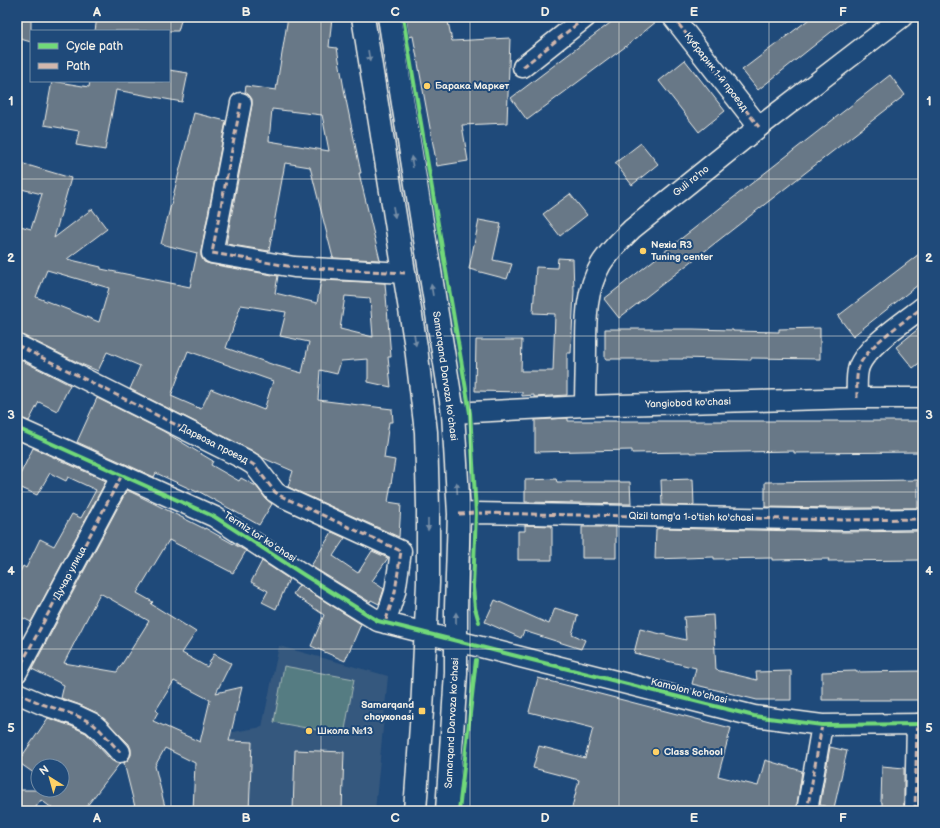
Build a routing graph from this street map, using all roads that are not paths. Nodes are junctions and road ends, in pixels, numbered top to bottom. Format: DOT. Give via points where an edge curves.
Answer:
graph roads {
  1 [pos="363,17"];
  2 [pos="389,17"];
  3 [pos="586,17"];
  4 [pos="673,17"];
  5 [pos="902,17"];
  6 [pos="523,67"];
  7 [pos="241,103"];
  8 [pos="759,127"];
  9 [pos="405,273"];
  10 [pos="923,307"];
  11 [pos="17,345"];
  12 [pos="857,398"];
  13 [pos="923,398"];
  14 [pos="585,406"];
  15 [pos="452,413"];
  16 [pos="17,428"];
  17 [pos="122,475"];
  18 [pos="459,514"];
  19 [pos="923,519"];
  20 [pos="385,623"];
  21 [pos="426,633"];
  22 [pos="456,640"];
  23 [pos="17,672"];
  24 [pos="17,692"];
  25 [pos="920,724"];
  26 [pos="822,725"];
  27 [pos="120,752"];
  28 [pos="415,811"];
  29 [pos="447,811"];
  30 [pos="807,811"];
  31 [pos="915,811"];
  1 -- 9 [label="main road, one-way"];
  15 -- 2 [label="main road, Samarqand Darvoza koʻchasi, one-way"];
  3 -- 6 [label="street"];
  4 -- 8 [label="street, Кубрарик 1-й проезд"];
  5 -- 8 [label="street, Guli ra'no"];
  7 -- 9 [label="street" via="212,253 294,267"];
  8 -- 14 [label="street, Guli ra'no" via="632,229 602,263 592,283 586,314"];
  9 -- 21 [label="main road, one-way" via="426,432"];
  10 -- 12 [label="street" via="873,346 863,358 858,370"];
  11 -- 20 [label="street, Дарвоза проезд" via="246,460 254,465 281,496 400,551 395,592"];
  12 -- 13 [label="street, Yangiobod ko'chasi"];
  12 -- 14 [label="street, Yangiobod ko'chasi"];
  14 -- 15 [label="street, Yangiobod ko'chasi"];
  18 -- 15 [label="main road, Samarqand Darvoza koʻchasi, one-way"];
  16 -- 17 [label="street, Termiz tor koʻchasi"];
  17 -- 20 [label="street, Termiz tor koʻchasi" via="215,517 378,621"];
  17 -- 23 [label="street, Дучар улица"];
  18 -- 19 [label="street, Qizil tamg'a 1-o'tish ko'chasi"];
  22 -- 18 [label="main road, Samarqand Darvoza koʻchasi, one-way"];
  20 -- 21 [label="street, Termiz tor koʻchasi"];
  21 -- 22 [label="street, Kamolon ko'chasi"];
  21 -- 28 [label="main road"];
  22 -- 26 [label="street, Kamolon ko'chasi" via="754,716"];
  22 -- 29 [label="main road, Samarqand Darvoza koʻchasi" via="455,700"];
  24 -- 27 [label="street" via="92,723"];
  25 -- 26 [label="street, Kamolon ko'chasi"];
  25 -- 31 [label="street"];
  26 -- 30 [label="street"];
}
